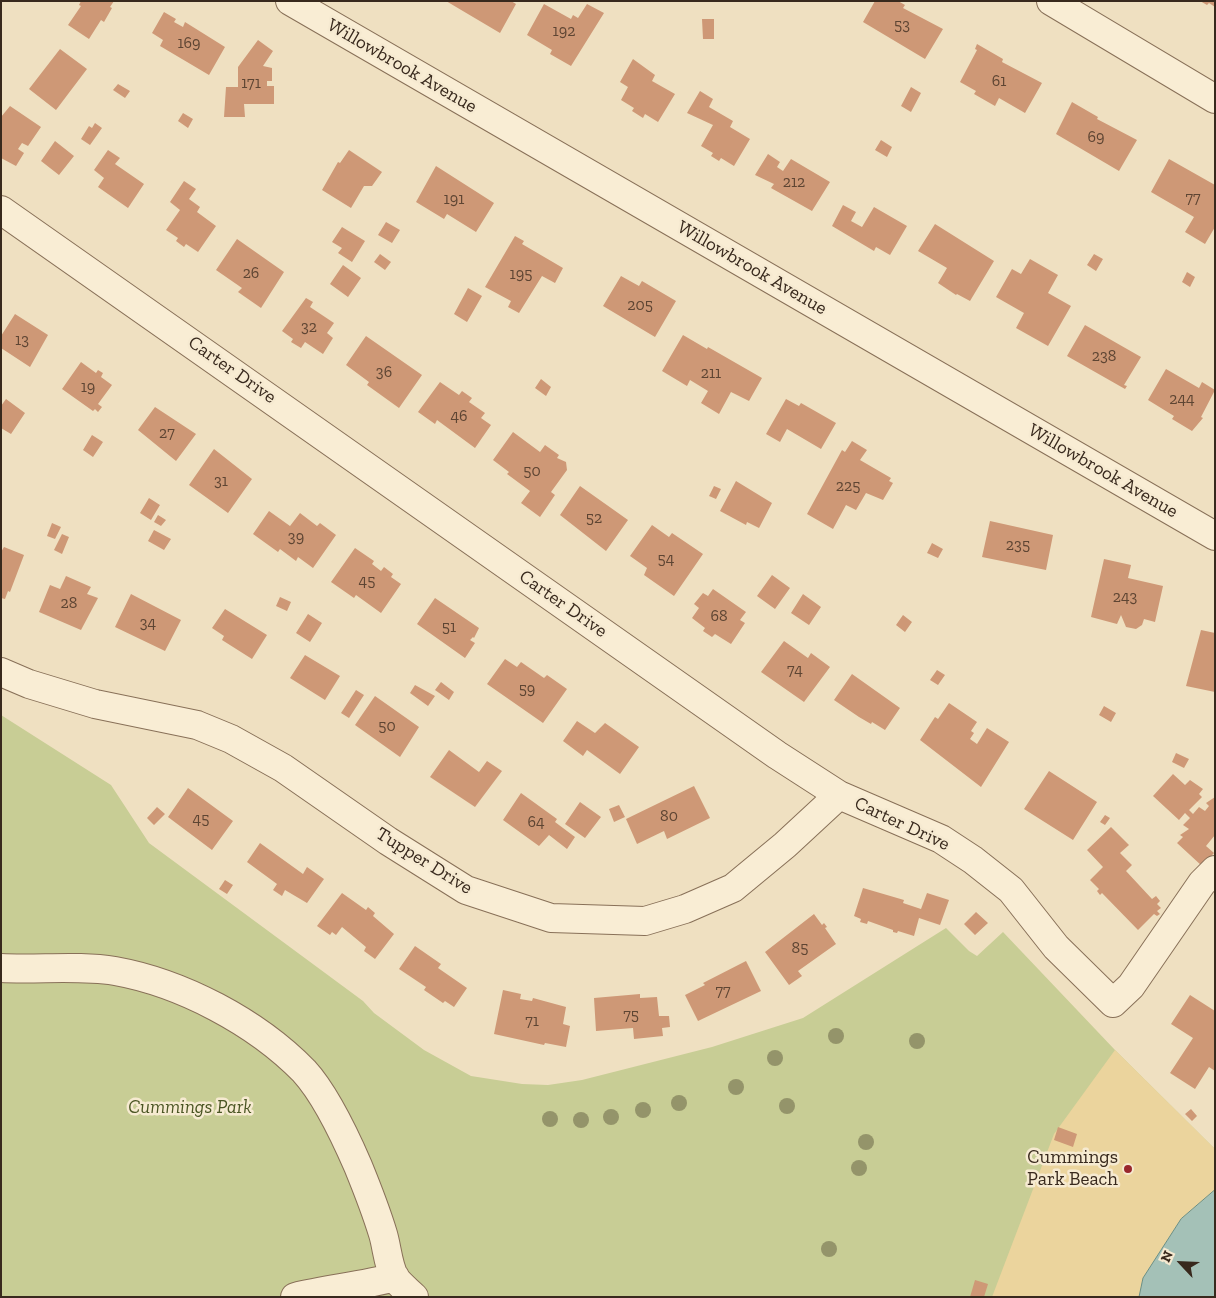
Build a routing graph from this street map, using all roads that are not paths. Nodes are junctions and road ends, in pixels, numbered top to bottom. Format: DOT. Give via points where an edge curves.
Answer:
graph roads {
  1 [pos="290,1"];
  2 [pos="1051,1"];
  3 [pos="1215,99"];
  4 [pos="1,210"];
  5 [pos="1215,536"];
  6 [pos="1,672"];
  7 [pos="839,795"];
  8 [pos="1215,870"];
  9 [pos="1,968"];
  10 [pos="395,1277"];
  11 [pos="295,1297"];
  12 [pos="414,1297"];
  1 -- 5 [label="street, Willowbrook Avenue"];
  2 -- 3 [label="street"];
  4 -- 7 [label="street, Carter Drive"];
  6 -- 7 [label="street, Tupper Drive" via="95,704 197,725 231,739 283,768 466,890 551,918 645,921 685,909 733,888"];
  7 -- 8 [label="street, Carter Drive" via="942,839 973,860 1011,890 1056,947 1113,1003 1131,986 1202,883"];
  9 -- 10 [label="street" via="87,969 114,971 139,978 203,1002 256,1032 284,1053 305,1072 347,1141 378,1219"];
  10 -- 11 [label="street" via="363,1286"];
  10 -- 12 [label="street"];
}
